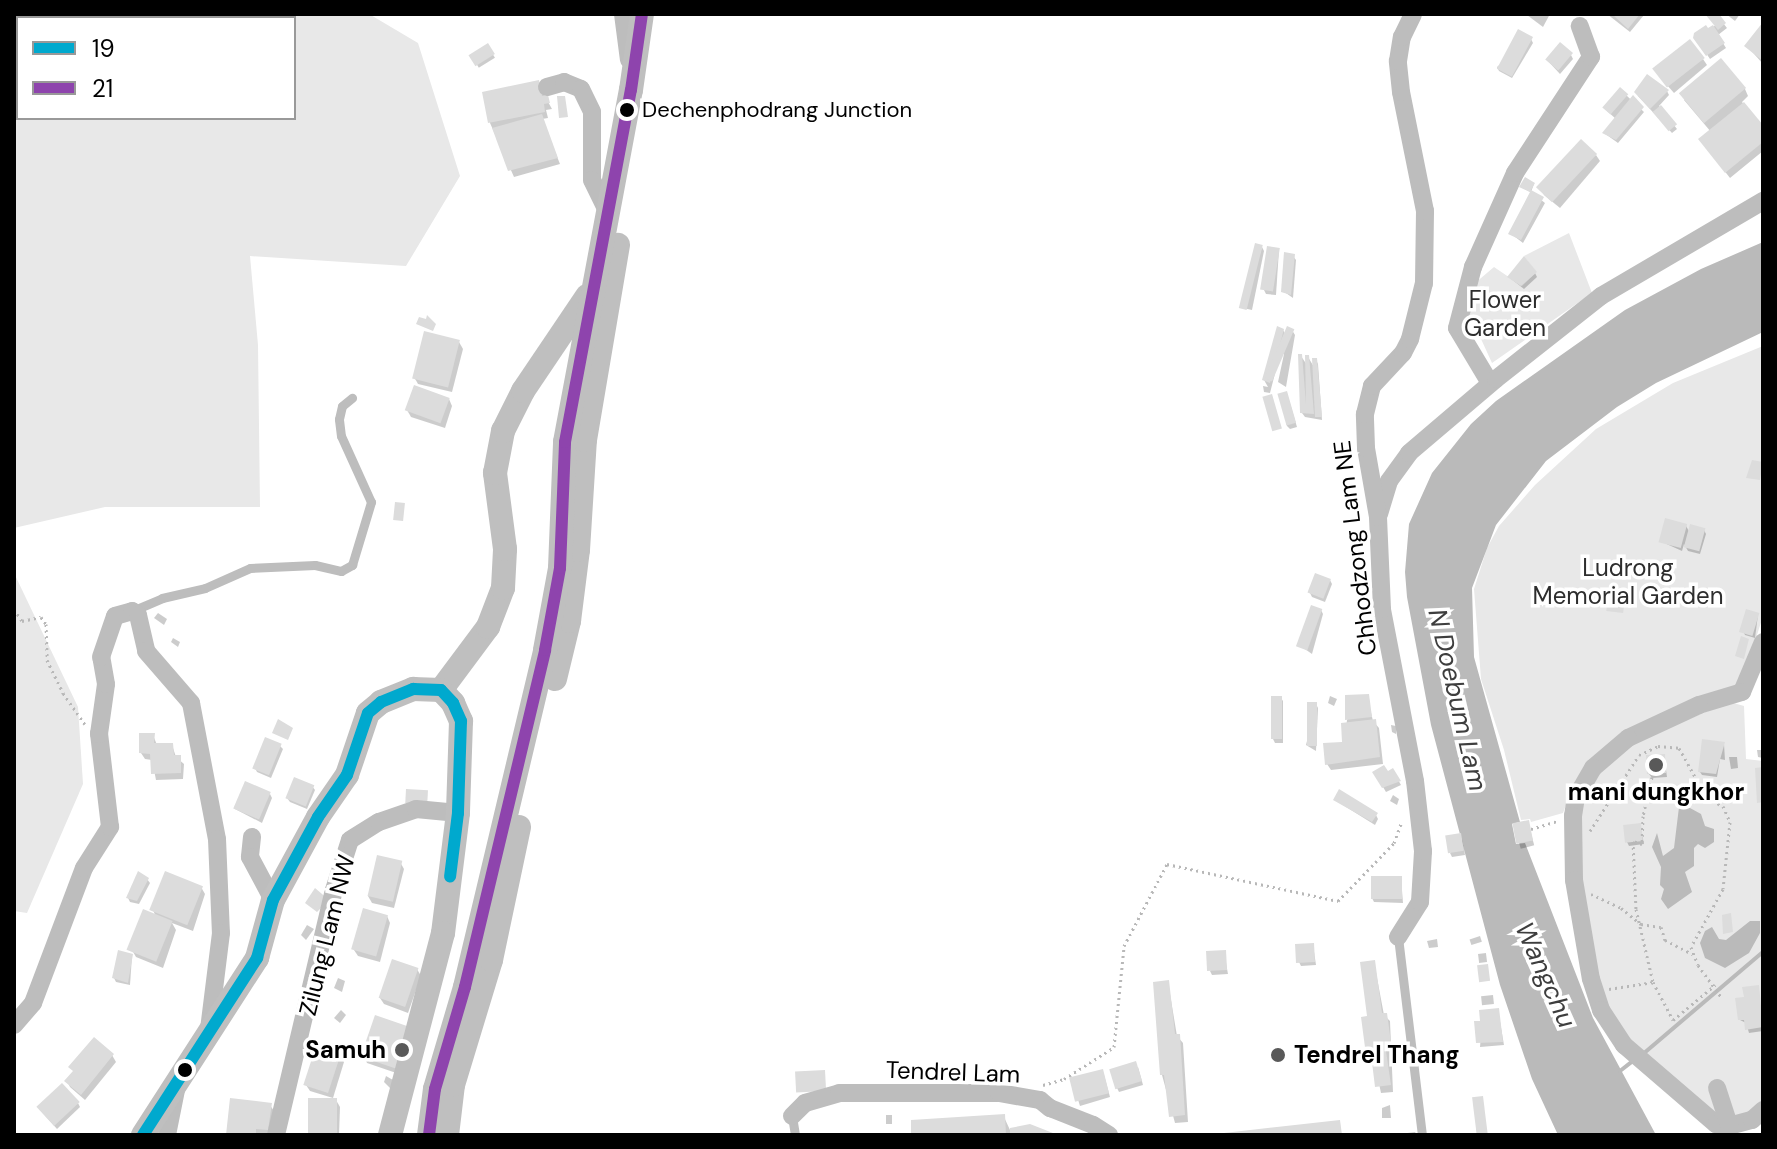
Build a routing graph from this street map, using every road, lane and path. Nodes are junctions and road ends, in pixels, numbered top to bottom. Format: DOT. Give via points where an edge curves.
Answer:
graph roads {
  1 [pos="623,14"];
  2 [pos="642,14"];
  3 [pos="659,14"];
  4 [pos="1413,14"];
  5 [pos="1580,26"];
  6 [pos="547,87"];
  7 [pos="631,90"];
  8 [pos="1763,201"];
  9 [pos="608,213"];
  10 [pos="593,287"];
  11 [pos="1490,383"];
  12 [pos="352,398"];
  13 [pos="1378,517"];
  14 [pos="14,609"];
  15 [pos="132,611"];
  16 [pos="1763,642"];
  17 [pos="441,690"];
  18 [pos="99,734"];
  19 [pos="1652,777"];
  20 [pos="1750,785"];
  21 [pos="1703,786"];
  22 [pos="1650,790"];
  23 [pos="458,813"];
  24 [pos="1404,816"];
  25 [pos="1573,816"];
  26 [pos="1531,829"];
  27 [pos="1590,834"];
  28 [pos="252,837"];
  29 [pos="1588,884"];
  30 [pos="1590,894"];
  31 [pos="273,900"];
  32 [pos="1591,908"];
  33 [pos="1641,924"];
  34 [pos="1398,937"];
  35 [pos="1693,954"];
  36 [pos="1653,982"];
  37 [pos="1602,983"];
  38 [pos="1716,987"];
  39 [pos="1721,997"];
  40 [pos="14,1025"];
  41 [pos="208,1033"];
  42 [pos="177,1084"];
  43 [pos="1717,1088"];
  44 [pos="1040,1100"];
  45 [pos="1763,1110"];
  46 [pos="792,1116"];
  47 [pos="1729,1126"];
  48 [pos="143,1135"];
  49 [pos="167,1135"];
  50 [pos="276,1135"];
  51 [pos="390,1135"];
  52 [pos="429,1135"];
  53 [pos="447,1135"];
  54 [pos="795,1135"];
  55 [pos="1109,1135"];
  56 [pos="1422,1135"];
  1 -- 7 [label="street"];
  2 -- 7 [label="main road"];
  3 -- 53 [label="main road" via="585,440 569,621 491,960 453,1085"];
  4 -- 13 [label="street, Chhodzong Lam NE" via="1398,61 1425,211 1424,283 1410,339 1372,386 1365,414"];
  5 -- 11 [label="street" via="1591,57 1515,173 1473,267 1457,328"];
  6 -- 9 [label="street" via="564,82 581,89 592,112 592,180"];
  7 -- 9 [label="main road"];
  8 -- 11 [label="street" via="1601,296"];
  9 -- 10 [label="main road"];
  10 -- 17 [label="main road" via="523,391 503,431 495,473 505,549 503,588 488,627"];
  10 -- 52 [label="main road" via="565,442 560,568 543,659 465,987 435,1089"];
  11 -- 13 [label="street" via="1409,453 1389,481"];
  12 -- 15 [label="lane" via="342,406 341,436 371,502 352,565 341,571 315,565 250,568"];
  13 -- 34 [label="street, Chhodzong Lam NE" via="1382,609 1415,781 1425,872 1420,902"];
  14 -- 18 [label="path" via="22,621 41,617 46,624 47,660 79,716"];
  15 -- 18 [label="street" via="115,616 101,657 106,684"];
  15 -- 41 [label="street" via="138,615 146,651 191,703 217,839 221,933"];
  16 -- 25 [label="street" via="1739,692 1628,738 1593,768 1576,797"];
  17 -- 23 [label="main road" via="461,721"];
  17 -- 31 [label="main road" via="413,689 368,713 347,775"];
  18 -- 40 [label="street" via="110,827 78,881 33,1003"];
  19 -- 22 [label="path"];
  20 -- 21 [label="path"];
  21 -- 22 [label="path" via="1690,791"];
  21 -- 27 [label="path" via="1679,748 1658,746 1639,755"];
  21 -- 35 [label="path" via="1730,822 1723,889 1691,947"];
  22 -- 33 [label="path" via="1642,844 1633,841"];
  23 -- 50 [label="street, Zilung Lam NW" via="416,809 350,840"];
  23 -- 51 [label="main road" via="443,933"];
  24 -- 44 [label="path" via="1394,843 1338,901 1167,864 1124,946 1114,1047 1064,1079 1044,1082"];
  25 -- 26 [label="path"];
  25 -- 47 [label="street" via="1574,880 1601,1010 1624,1045 1673,1090 1716,1124"];
  28 -- 31 [label="street" via="250,857"];
  29 -- 30 [label="path"];
  30 -- 32 [label="path"];
  30 -- 33 [label="path"];
  31 -- 41 [label="main road" via="257,958"];
  33 -- 35 [label="path" via="1661,927 1665,940"];
  33 -- 36 [label="path"];
  34 -- 56 [label="lane, Chhodzong Lam NE"];
  35 -- 38 [label="path"];
  36 -- 37 [label="path" via="1609,989"];
  36 -- 38 [label="path" via="1673,1020"];
  38 -- 39 [label="path"];
  41 -- 42 [label="main road"];
  42 -- 48 [label="main road"];
  42 -- 49 [label="street"];
  43 -- 47 [label="street"];
  44 -- 46 [label="street, Tendrel Lam" via="961,1091 839,1093 805,1103"];
  44 -- 55 [label="street, Tendrel Lam"];
  45 -- 47 [label="street" via="1752,1120"];
  46 -- 54 [label="lane"];
}
